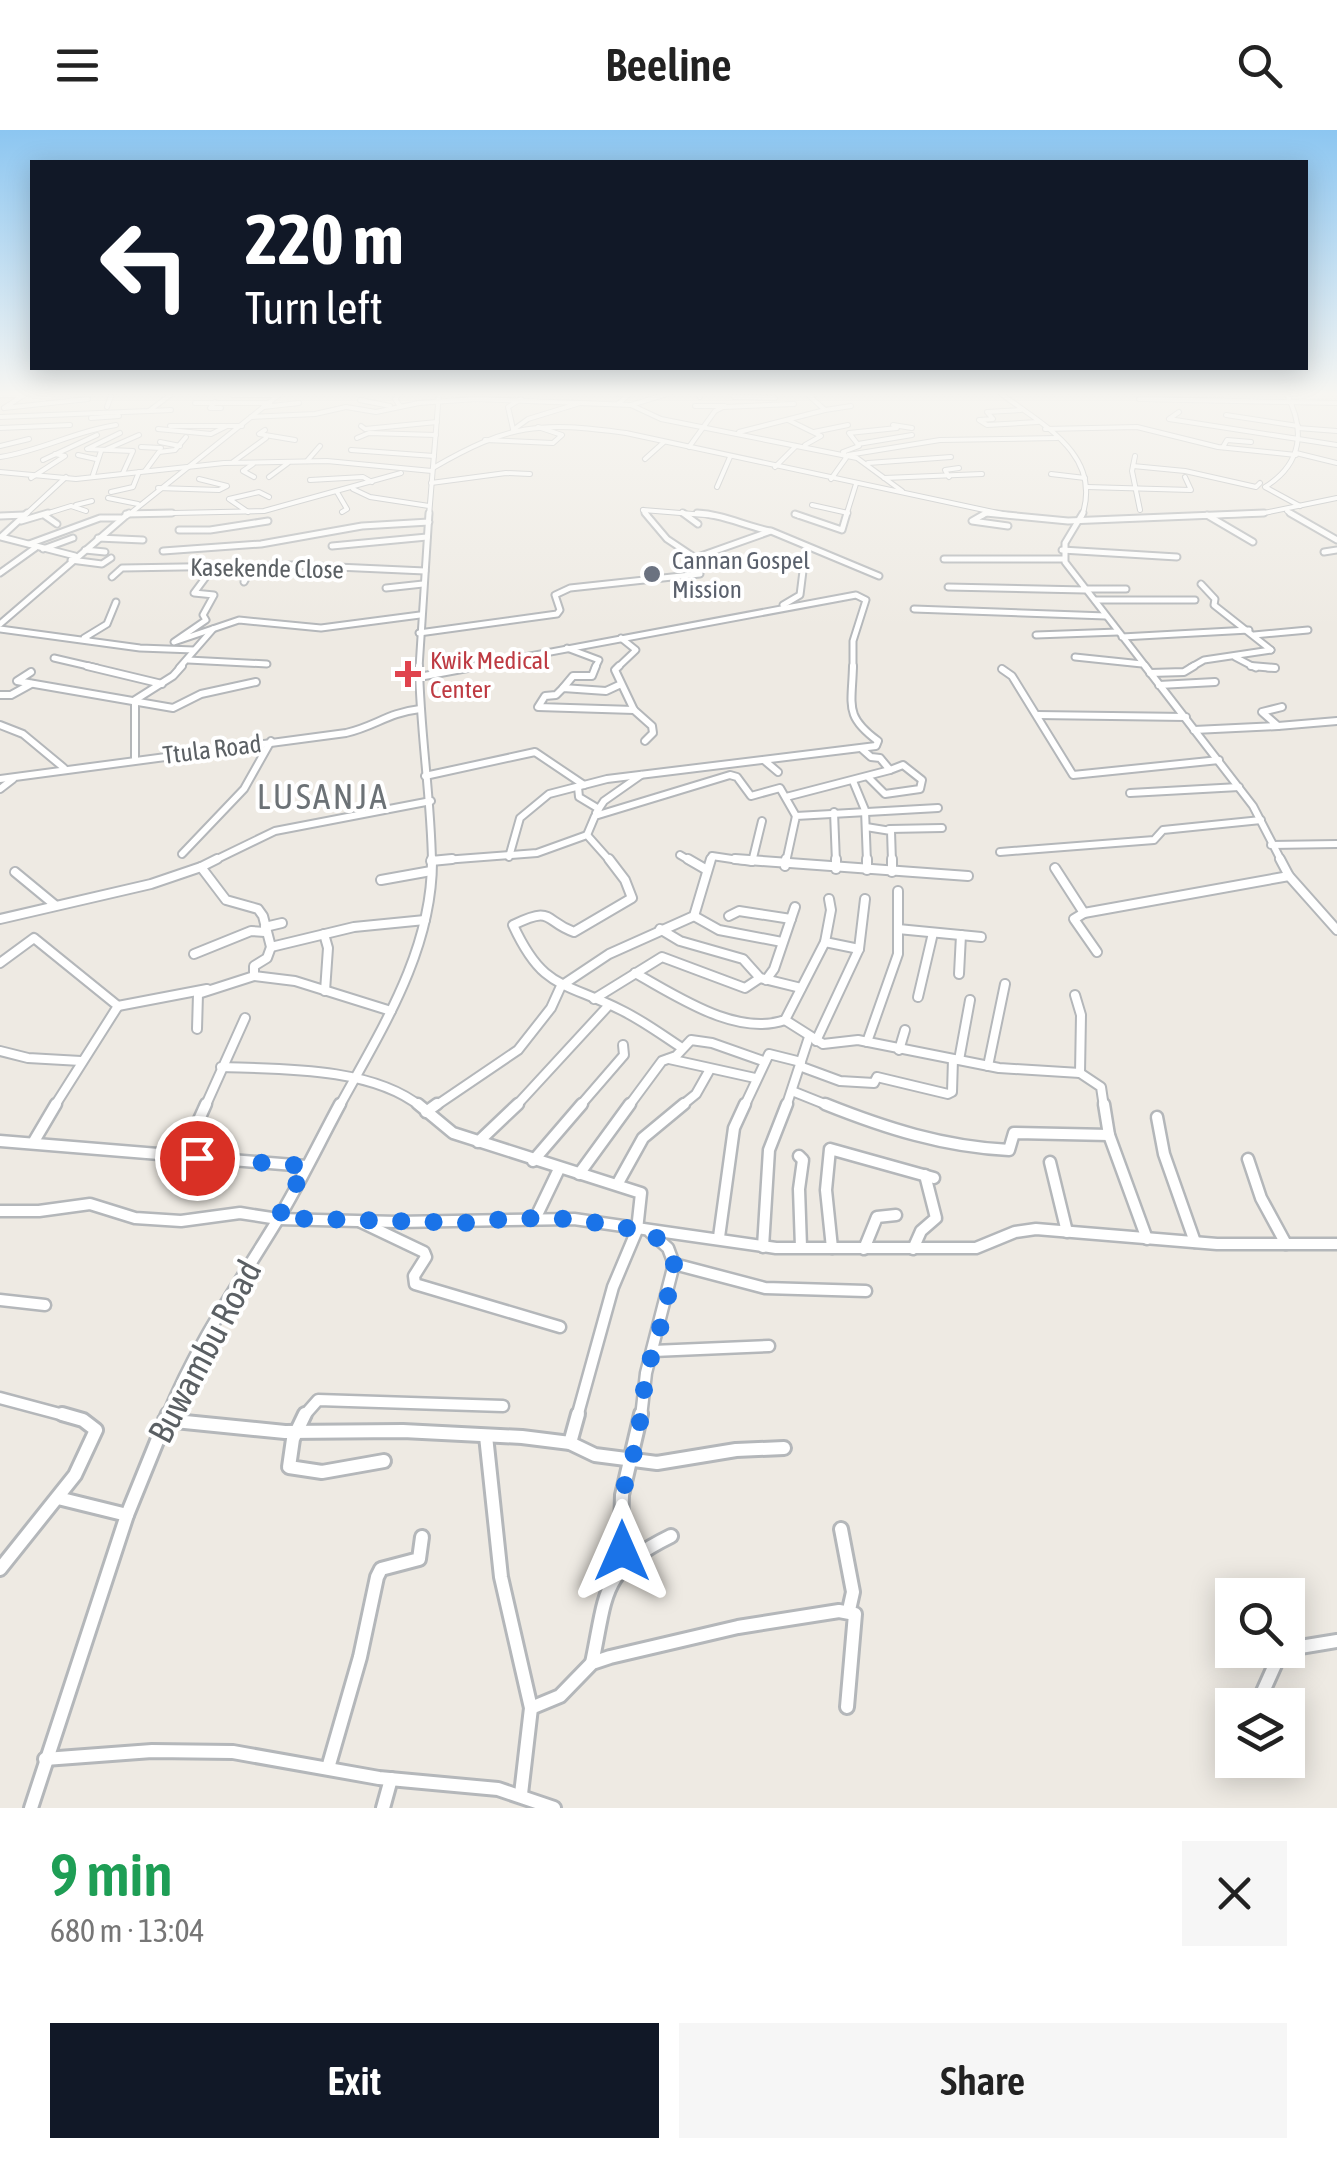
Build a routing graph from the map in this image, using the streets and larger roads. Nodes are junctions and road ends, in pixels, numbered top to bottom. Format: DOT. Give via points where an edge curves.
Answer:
graph roads {
  1 [pos="41,471"];
  2 [pos="93,471"];
  3 [pos="149,471"];
  4 [pos="178,471"];
  5 [pos="243,471"];
  6 [pos="277,471"];
  7 [pos="402,471"];
  8 [pos="415,471"];
  9 [pos="433,471"];
  10 [pos="724,471"];
  11 [pos="792,471"];
  12 [pos="836,471"];
  13 [pos="877,471"];
  14 [pos="946,471"];
  15 [pos="1083,471"];
  16 [pos="1134,471"];
  17 [pos="1187,471"];
  18 [pos="1287,471"];
  19 [pos="142,472"];
  20 [pos="405,472"];
  21 [pos="123,473"];
  22 [pos="4,474"];
  23 [pos="530,474"];
  24 [pos="982,474"];
  25 [pos="1051,474"];
  26 [pos="92,475"];
  27 [pos="66,477"];
  28 [pos="254,477"];
  29 [pos="949,477"];
  30 [pos="1185,477"];
  31 [pos="31,478"];
  32 [pos="269,478"];
  33 [pos="831,478"];
  34 [pos="884,478"];
  35 [pos="1085,478"];
  36 [pos="199,479"];
  37 [pos="310,480"];
  38 [pos="372,482"];
  39 [pos="431,483"];
  40 [pos="1260,483"];
  41 [pos="856,484"];
  42 [pos="717,487"];
  43 [pos="1087,487"];
  44 [pos="158,488"];
  45 [pos="353,489"];
  46 [pos="1136,491"];
  47 [pos="337,492"];
  48 [pos="906,494"];
  49 [pos="283,495"];
  50 [pos="269,497"];
  51 [pos="1337,498"];
  52 [pos="92,500"];
  53 [pos="296,502"];
  54 [pos="138,504"];
  55 [pos="812,504"];
  56 [pos="72,506"];
  57 [pos="429,506"];
  58 [pos="1300,506"];
  59 [pos="1140,510"];
  60 [pos="86,511"];
  61 [pos="264,511"];
  62 [pos="1287,511"];
  63 [pos="248,512"];
  64 [pos="342,512"];
  65 [pos="682,512"];
  66 [pos="848,512"];
  67 [pos="986,512"];
  68 [pos="795,514"];
  69 [pos="24,515"];
  70 [pos="44,515"];
  71 [pos="1207,515"];
  72 [pos="0,516"];
  73 [pos="124,516"];
  74 [pos="1080,519"];
  75 [pos="268,521"];
  76 [pos="972,521"];
  77 [pos="16,522"];
  78 [pos="428,522"];
  79 [pos="57,524"];
  80 [pos="698,524"];
  81 [pos="1008,526"];
  82 [pos="960,528"];
  83 [pos="179,530"];
  84 [pos="770,531"];
  85 [pos="1,536"];
  86 [pos="428,537"];
  87 [pos="73,538"];
  88 [pos="98,538"];
  89 [pos="143,540"];
  90 [pos="1337,540"];
  91 [pos="11,542"];
  92 [pos="279,542"];
  93 [pos="1253,542"];
  94 [pos="25,545"];
  95 [pos="0,546"];
  96 [pos="332,546"];
  97 [pos="39,548"];
  98 [pos="86,550"];
  99 [pos="1062,550"];
  100 [pos="1337,550"];
  101 [pos="162,551"];
  102 [pos="105,552"];
  103 [pos="1324,552"];
  104 [pos="1177,556"];
  105 [pos="74,558"];
  106 [pos="111,558"];
  107 [pos="695,558"];
  108 [pos="944,559"];
  109 [pos="1064,559"];
  110 [pos="804,564"];
  111 [pos="214,566"];
  112 [pos="253,566"];
  113 [pos="341,568"];
  114 [pos="643,570"];
  115 [pos="425,572"];
  116 [pos="0,573"];
  117 [pos="879,576"];
  118 [pos="112,577"];
  119 [pos="671,578"];
  120 [pos="337,581"];
  121 [pos="644,581"];
  122 [pos="244,582"];
  123 [pos="423,584"];
  124 [pos="1201,584"];
  125 [pos="682,587"];
  126 [pos="386,588"];
  127 [pos="948,588"];
  128 [pos="1126,589"];
  129 [pos="1084,590"];
  130 [pos="1092,600"];
  131 [pos="1195,600"];
  132 [pos="116,602"];
  133 [pos="779,608"];
  134 [pos="914,609"];
  135 [pos="420,615"];
  136 [pos="1106,616"];
  137 [pos="0,624"];
  138 [pos="1308,630"];
  139 [pos="419,632"];
  140 [pos="1252,632"];
  141 [pos="1036,634"];
  142 [pos="1120,635"];
  143 [pos="622,638"];
  144 [pos="174,642"];
  145 [pos="101,643"];
  146 [pos="567,648"];
  147 [pos="194,650"];
  148 [pos="1075,657"];
  149 [pos="1235,657"];
  150 [pos="54,658"];
  151 [pos="188,660"];
  152 [pos="267,664"];
  153 [pos="1142,664"];
  154 [pos="1274,668"];
  155 [pos="1002,669"];
  156 [pos="31,672"];
  157 [pos="1150,673"];
  158 [pos="420,678"];
  159 [pos="256,682"];
  160 [pos="1215,682"];
  161 [pos="31,684"];
  162 [pos="162,684"];
  163 [pos="619,685"];
  164 [pos="1159,685"];
  165 [pos="563,688"];
  166 [pos="21,690"];
  167 [pos="32,693"];
  168 [pos="0,696"];
  169 [pos="135,700"];
  170 [pos="1282,707"];
  171 [pos="420,708"];
  172 [pos="634,710"];
  173 [pos="1037,716"];
  174 [pos="1186,717"];
  175 [pos="1337,722"];
  176 [pos="0,725"];
  177 [pos="1278,726"];
  178 [pos="1194,730"];
  179 [pos="645,741"];
  180 [pos="271,742"];
  181 [pos="862,749"];
  182 [pos="136,758"];
  183 [pos="1219,760"];
  184 [pos="765,761"];
  185 [pos="64,768"];
  186 [pos="890,770"];
  187 [pos="778,772"];
  188 [pos="641,775"];
  189 [pos="16,776"];
  190 [pos="425,776"];
  191 [pos="868,777"];
  192 [pos="0,778"];
  193 [pos="853,781"];
  194 [pos="581,786"];
  195 [pos="1239,787"];
  196 [pos="0,789"];
  197 [pos="1130,793"];
  198 [pos="786,797"];
  199 [pos="431,801"];
  200 [pos="938,808"];
  201 [pos="864,810"];
  202 [pos="597,812"];
  203 [pos="834,812"];
  204 [pos="796,816"];
  205 [pos="1261,820"];
  206 [pos="762,821"];
  207 [pos="866,828"];
  208 [pos="942,828"];
  209 [pos="890,829"];
  210 [pos="587,836"];
  211 [pos="1272,844"];
  212 [pos="1337,844"];
  213 [pos="1000,852"];
  214 [pos="182,854"];
  215 [pos="680,854"];
  216 [pos="509,857"];
  217 [pos="752,863"];
  218 [pos="431,866"];
  219 [pos="785,866"];
  220 [pos="201,867"];
  221 [pos="1054,868"];
  222 [pos="836,869"];
  223 [pos="707,870"];
  224 [pos="866,870"];
  225 [pos="16,872"];
  226 [pos="892,872"];
  227 [pos="968,876"];
  228 [pos="1288,876"];
  229 [pos="623,878"];
  230 [pos="380,880"];
  231 [pos="614,884"];
  232 [pos="898,891"];
  233 [pos="829,898"];
  234 [pos="866,899"];
  235 [pos="56,906"];
  236 [pos="795,906"];
  237 [pos="1084,912"];
  238 [pos="694,916"];
  239 [pos="729,916"];
  240 [pos="0,919"];
  241 [pos="791,919"];
  242 [pos="426,920"];
  243 [pos="282,923"];
  244 [pos="660,929"];
  245 [pos="898,929"];
  246 [pos="265,930"];
  247 [pos="1337,930"];
  248 [pos="933,932"];
  249 [pos="324,934"];
  250 [pos="961,935"];
  251 [pos="982,937"];
  252 [pos="782,942"];
  253 [pos="825,942"];
  254 [pos="270,947"];
  255 [pos="860,948"];
  256 [pos="1097,952"];
  257 [pos="194,954"];
  258 [pos="0,963"];
  259 [pos="635,972"];
  260 [pos="959,974"];
  261 [pos="254,976"];
  262 [pos="763,979"];
  263 [pos="1005,984"];
  264 [pos="561,986"];
  265 [pos="207,988"];
  266 [pos="801,988"];
  267 [pos="326,991"];
  268 [pos="1075,995"];
  269 [pos="918,997"];
  270 [pos="594,998"];
  271 [pos="970,1000"];
  272 [pos="610,1005"];
  273 [pos="118,1006"];
  274 [pos="391,1011"];
  275 [pos="245,1018"];
  276 [pos="785,1020"];
  277 [pos="198,1029"];
  278 [pos="905,1030"];
  279 [pos="813,1038"];
  280 [pos="867,1042"];
  281 [pos="623,1046"];
  282 [pos="682,1048"];
  283 [pos="898,1050"];
  284 [pos="0,1051"];
  285 [pos="669,1058"];
  286 [pos="956,1059"];
  287 [pos="80,1061"];
  288 [pos="764,1061"];
  289 [pos="802,1065"];
  290 [pos="988,1066"];
  291 [pos="221,1067"];
  292 [pos="709,1071"];
  293 [pos="1080,1073"];
  294 [pos="755,1078"];
  295 [pos="351,1081"];
  296 [pos="792,1091"];
  297 [pos="426,1112"];
  298 [pos="1156,1117"];
  299 [pos="1109,1135"];
  300 [pos="0,1142"];
  301 [pos="478,1142"];
  302 [pos="33,1143"];
  303 [pos="800,1156"];
  304 [pos="188,1157"];
  305 [pos="1248,1159"];
  306 [pos="533,1162"];
  307 [pos="1050,1162"];
  308 [pos="306,1166"];
  309 [pos="558,1169"];
  310 [pos="579,1174"];
  311 [pos="618,1183"];
  312 [pos="0,1210"];
  313 [pos="896,1215"];
  314 [pos="278,1218"];
  315 [pos="536,1218"];
  316 [pos="357,1220"];
  317 [pos="392,1221"];
  318 [pos="637,1230"];
  319 [pos="650,1232"];
  320 [pos="1067,1232"];
  321 [pos="382,1233"];
  322 [pos="719,1237"];
  323 [pos="1147,1238"];
  324 [pos="1194,1242"];
  325 [pos="1286,1244"];
  326 [pos="1337,1244"];
  327 [pos="764,1247"];
  328 [pos="801,1247"];
  329 [pos="832,1248"];
  330 [pos="864,1248"];
  331 [pos="912,1249"];
  332 [pos="674,1264"];
  333 [pos="866,1292"];
  334 [pos="0,1300"];
  335 [pos="44,1304"];
  336 [pos="560,1326"];
  337 [pos="769,1346"];
  338 [pos="653,1351"];
  339 [pos="0,1398"];
  340 [pos="503,1406"];
  341 [pos="165,1420"];
  342 [pos="297,1431"];
  343 [pos="486,1436"];
  344 [pos="570,1443"];
  345 [pos="784,1448"];
  346 [pos="384,1461"];
  347 [pos="631,1461"];
  348 [pos="58,1498"];
  349 [pos="128,1515"];
  350 [pos="841,1529"];
  351 [pos="671,1536"];
  352 [pos="422,1538"];
  353 [pos="626,1563"];
  354 [pos="0,1569"];
  355 [pos="646,1578"];
  356 [pos="848,1610"];
  357 [pos="1337,1641"];
  358 [pos="1305,1647"];
  359 [pos="592,1663"];
  360 [pos="531,1708"];
  361 [pos="847,1708"];
  362 [pos="45,1759"];
  363 [pos="328,1768"];
  364 [pos="392,1780"];
  365 [pos="521,1794"];
  366 [pos="30,1808"];
  367 [pos="383,1808"];
  368 [pos="554,1808"];
  1 -- 31 [label="street"];
  2 -- 26 [label="street"];
  3 -- 19 [label="street"];
  4 -- 44 [label="street"];
  5 -- 28 [label="street"];
  6 -- 32 [label="street"];
  7 -- 20 [label="street"];
  8 -- 20 [label="street"];
  9 -- 39 [label="street, Buwambu Road"];
  10 -- 42 [label="street"];
  11 -- 33 [label="street"];
  12 -- 33 [label="street"];
  13 -- 34 [label="street"];
  14 -- 29 [label="street"];
  15 -- 35 [label="street"];
  16 -- 46 [label="street"];
  17 -- 40 [label="street"];
  18 -- 58 [label="street" via="1266,487"];
  19 -- 21 [label="street"];
  19 -- 54 [label="street" via="132,487 109,495"];
  20 -- 38 [label="street"];
  21 -- 26 [label="street"];
  22 -- 31 [label="street"];
  23 -- 39 [label="street"];
  24 -- 29 [label="street"];
  25 -- 35 [label="street"];
  26 -- 27 [label="street"];
  27 -- 31 [label="street"];
  27 -- 69 [label="street"];
  29 -- 34 [label="street"];
  30 -- 46 [label="street" via="1192,490"];
  33 -- 41 [label="street"];
  34 -- 48 [label="street"];
  35 -- 43 [label="street"];
  36 -- 44 [label="street" via="227,486"];
  37 -- 38 [label="street"];
  38 -- 45 [label="street"];
  39 -- 57 [label="street, Buwambu Road"];
  41 -- 48 [label="street"];
  41 -- 66 [label="street"];
  43 -- 46 [label="street"];
  43 -- 74 [label="street"];
  44 -- 54 [label="street"];
  45 -- 47 [label="street"];
  45 -- 57 [label="street"];
  46 -- 59 [label="street"];
  47 -- 53 [label="street"];
  47 -- 64 [label="street" via="346,502"];
  48 -- 67 [label="street"];
  49 -- 53 [label="street"];
  50 -- 63 [label="street" via="259,492 228,499"];
  51 -- 58 [label="street"];
  52 -- 56 [label="street"];
  53 -- 61 [label="street"];
  54 -- 73 [label="street"];
  55 -- 66 [label="street"];
  56 -- 60 [label="street"];
  56 -- 70 [label="street"];
  57 -- 78 [label="street, Buwambu Road"];
  58 -- 62 [label="street"];
  61 -- 63 [label="street"];
  61 -- 75 [label="street"];
  62 -- 71 [label="street"];
  62 -- 90 [label="street"];
  63 -- 73 [label="street"];
  65 -- 80 [label="street"];
  65 -- 84 [label="street"];
  65 -- 107 [label="street" via="643,510 667,540"];
  66 -- 68 [label="street" via="841,531"];
  67 -- 74 [label="street"];
  67 -- 76 [label="street"];
  69 -- 72 [label="street"];
  69 -- 77 [label="street"];
  70 -- 77 [label="street"];
  70 -- 79 [label="street"];
  71 -- 74 [label="street"];
  71 -- 93 [label="street"];
  73 -- 88 [label="street"];
  73 -- 94 [label="street"];
  74 -- 99 [label="street"];
  75 -- 83 [label="street"];
  75 -- 92 [label="street"];
  76 -- 81 [label="street"];
  76 -- 82 [label="street"];
  77 -- 85 [label="street"];
  78 -- 86 [label="street, Buwambu Road"];
  78 -- 92 [label="street"];
  84 -- 107 [label="street"];
  84 -- 117 [label="street"];
  85 -- 91 [label="street"];
  86 -- 96 [label="street"];
  86 -- 115 [label="street, Buwambu Road"];
  87 -- 97 [label="street"];
  88 -- 89 [label="street"];
  88 -- 98 [label="street"];
  91 -- 94 [label="street"];
  91 -- 95 [label="street"];
  92 -- 101 [label="street"];
  94 -- 97 [label="street"];
  97 -- 105 [label="street"];
  97 -- 116 [label="street"];
  98 -- 102 [label="street"];
  98 -- 105 [label="street"];
  99 -- 104 [label="street"];
  99 -- 109 [label="street"];
  100 -- 103 [label="street"];
  105 -- 106 [label="street" via="102,564"];
  105 -- 137 [label="street"];
  107 -- 119 [label="street" via="699,575"];
  108 -- 109 [label="street"];
  109 -- 129 [label="street"];
  110 -- 133 [label="street" via="800,595"];
  111 -- 112 [label="street, Kasekende Close"];
  111 -- 118 [label="street, Kasekende Close" via="122,568"];
  111 -- 144 [label="street" via="194,593 214,594 206,620"];
  112 -- 113 [label="street, Kasekende Close"];
  112 -- 122 [label="street"];
  113 -- 115 [label="street, Kasekende Close"];
  113 -- 120 [label="street"];
  114 -- 121 [label="street"];
  115 -- 123 [label="street, Buwambu Road"];
  119 -- 121 [label="street"];
  119 -- 125 [label="street"];
  121 -- 139 [label="street" via="566,589 554,596 560,610 555,614"];
  123 -- 126 [label="street"];
  123 -- 135 [label="street, Buwambu Road"];
  124 -- 140 [label="street" via="1214,606"];
  127 -- 129 [label="street"];
  128 -- 129 [label="street"];
  129 -- 130 [label="street"];
  130 -- 131 [label="street"];
  130 -- 136 [label="street"];
  132 -- 145 [label="street" via="107,624 84,638"];
  133 -- 143 [label="street"];
  133 -- 181 [label="street" via="856,595 866,600 853,641 852,712 878,744"];
  134 -- 136 [label="street"];
  135 -- 139 [label="street, Buwambu Road"];
  135 -- 144 [label="street" via="321,628 239,620"];
  136 -- 142 [label="street"];
  137 -- 145 [label="street"];
  138 -- 140 [label="street"];
  139 -- 158 [label="street, Buwambu Road"];
  140 -- 142 [label="street"];
  140 -- 149 [label="street" via="1271,650"];
  141 -- 142 [label="street"];
  142 -- 153 [label="street"];
  143 -- 146 [label="street"];
  143 -- 163 [label="street" via="636,650 615,667"];
  144 -- 147 [label="street" via="218,623"];
  145 -- 147 [label="street"];
  146 -- 158 [label="street"];
  146 -- 165 [label="street" via="599,660 592,676 574,676"];
  147 -- 151 [label="street"];
  148 -- 153 [label="street"];
  149 -- 154 [label="street" via="1257,669"];
  149 -- 157 [label="street" via="1201,660 1184,672"];
  150 -- 162 [label="street"];
  151 -- 152 [label="street"];
  151 -- 162 [label="street"];
  153 -- 157 [label="street"];
  155 -- 173 [label="street"];
  156 -- 161 [label="street" via="17,681"];
  157 -- 164 [label="street"];
  158 -- 171 [label="street, Buwambu Road"];
  159 -- 169 [label="street" via="201,694 175,708"];
  160 -- 164 [label="street"];
  161 -- 166 [label="street"];
  161 -- 169 [label="street"];
  162 -- 169 [label="street"];
  163 -- 165 [label="street" via="608,691"];
  163 -- 172 [label="street"];
  164 -- 174 [label="street"];
  165 -- 172 [label="street" via="538,707"];
  166 -- 167 [label="street"];
  166 -- 168 [label="street"];
  169 -- 182 [label="street"];
  170 -- 177 [label="street" via="1262,712"];
  171 -- 180 [label="street, Ttula Road" via="386,714 358,730"];
  171 -- 190 [label="street, Buwambu Road"];
  172 -- 179 [label="street" via="652,726"];
  173 -- 174 [label="street"];
  173 -- 183 [label="street" via="1078,776"];
  174 -- 178 [label="street"];
  175 -- 177 [label="street"];
  176 -- 185 [label="street" via="23,734"];
  177 -- 178 [label="street"];
  178 -- 183 [label="street"];
  180 -- 182 [label="street, Ttula Road"];
  180 -- 214 [label="street" via="244,788"];
  181 -- 184 [label="street"];
  181 -- 186 [label="street"];
  182 -- 185 [label="street, Ttula Road"];
  183 -- 195 [label="street"];
  184 -- 187 [label="street"];
  184 -- 188 [label="street"];
  185 -- 189 [label="street, Ttula Road"];
  186 -- 191 [label="street"];
  186 -- 191 [label="street" via="903,765 922,780 920,789 886,794"];
  188 -- 194 [label="street"];
  188 -- 202 [label="street"];
  189 -- 192 [label="street, Ttula Road"];
  189 -- 196 [label="street"];
  190 -- 194 [label="street" via="535,752"];
  190 -- 199 [label="street, Buwambu Road"];
  191 -- 193 [label="street"];
  193 -- 198 [label="street"];
  193 -- 201 [label="street"];
  194 -- 202 [label="street" via="579,796"];
  194 -- 216 [label="street" via="550,794 520,818"];
  195 -- 197 [label="street"];
  195 -- 205 [label="street"];
  198 -- 202 [label="street" via="777,788 751,796 730,775"];
  198 -- 204 [label="street"];
  199 -- 218 [label="street, Buwambu Road"];
  199 -- 220 [label="street" via="275,831"];
  200 -- 201 [label="street"];
  201 -- 203 [label="street"];
  201 -- 207 [label="street"];
  202 -- 210 [label="street"];
  203 -- 204 [label="street"];
  203 -- 222 [label="street"];
  204 -- 219 [label="street"];
  205 -- 211 [label="street"];
  205 -- 213 [label="street" via="1163,830 1154,840"];
  206 -- 217 [label="street"];
  207 -- 209 [label="street"];
  207 -- 224 [label="street"];
  208 -- 209 [label="street"];
  209 -- 226 [label="street"];
  210 -- 216 [label="street"];
  210 -- 229 [label="street"];
  211 -- 212 [label="street"];
  211 -- 228 [label="street"];
  215 -- 223 [label="street"];
  216 -- 218 [label="street"];
  217 -- 219 [label="street"];
  217 -- 223 [label="street" via="714,856"];
  218 -- 230 [label="street"];
  218 -- 242 [label="street, Buwambu Road"];
  219 -- 222 [label="street"];
  220 -- 235 [label="street"];
  220 -- 246 [label="street" via="226,900 261,912"];
  221 -- 237 [label="street"];
  222 -- 224 [label="street"];
  223 -- 238 [label="street"];
  224 -- 226 [label="street"];
  225 -- 235 [label="street"];
  226 -- 227 [label="street"];
  228 -- 237 [label="street"];
  228 -- 247 [label="street"];
  229 -- 231 [label="street"];
  229 -- 264 [label="street" via="632,898 574,932 553,916 514,924 533,962"];
  232 -- 245 [label="street"];
  233 -- 253 [label="street"];
  234 -- 255 [label="street"];
  235 -- 240 [label="street"];
  236 -- 241 [label="street"];
  237 -- 256 [label="street" via="1074,920"];
  238 -- 244 [label="street"];
  238 -- 252 [label="street" via="718,930"];
  239 -- 241 [label="street" via="739,911"];
  241 -- 252 [label="street"];
  242 -- 249 [label="street"];
  242 -- 274 [label="street, Buwambu Road"];
  243 -- 246 [label="street"];
  244 -- 262 [label="street" via="743,959"];
  244 -- 264 [label="street"];
  245 -- 248 [label="street"];
  245 -- 280 [label="street" via="898,954"];
  246 -- 254 [label="street"];
  246 -- 257 [label="street"];
  248 -- 250 [label="street"];
  248 -- 269 [label="street"];
  249 -- 254 [label="street"];
  249 -- 267 [label="street"];
  250 -- 251 [label="street"];
  250 -- 260 [label="street"];
  252 -- 262 [label="street" via="774,969"];
  253 -- 255 [label="street"];
  253 -- 266 [label="street"];
  254 -- 261 [label="street"];
  255 -- 279 [label="street"];
  258 -- 273 [label="street" via="34,938"];
  259 -- 262 [label="street" via="668,957 745,988"];
  259 -- 270 [label="street"];
  259 -- 276 [label="street" via="744,1024 766,1028"];
  261 -- 265 [label="street"];
  261 -- 267 [label="street"];
  262 -- 266 [label="street"];
  263 -- 290 [label="street"];
  264 -- 270 [label="street"];
  264 -- 297 [label="street" via="518,1050"];
  265 -- 273 [label="street"];
  265 -- 277 [label="street" via="195,1000"];
  266 -- 276 [label="street"];
  267 -- 274 [label="street"];
  268 -- 293 [label="street"];
  270 -- 272 [label="street"];
  271 -- 286 [label="street"];
  272 -- 282 [label="street"];
  272 -- 301 [label="street"];
  273 -- 287 [label="street"];
  274 -- 295 [label="street, Buwambu Road"];
  275 -- 291 [label="street"];
  276 -- 279 [label="street"];
  278 -- 283 [label="street"];
  279 -- 280 [label="street" via="828,1045"];
  279 -- 289 [label="street"];
  280 -- 283 [label="street"];
  281 -- 306 [label="street" via="624,1055"];
  282 -- 285 [label="street"];
  282 -- 288 [label="street" via="698,1039"];
  283 -- 286 [label="street"];
  284 -- 287 [label="street"];
  285 -- 292 [label="street"];
  285 -- 310 [label="street"];
  286 -- 289 [label="street" via="948,1094 877,1077 874,1083 840,1081"];
  286 -- 290 [label="street"];
  287 -- 302 [label="street"];
  288 -- 289 [label="street" via="772,1053"];
  288 -- 294 [label="street"];
  289 -- 296 [label="street"];
  290 -- 293 [label="street"];
  291 -- 295 [label="street" via="301,1069"];
  291 -- 304 [label="street" via="183,1156"];
  292 -- 294 [label="street"];
  292 -- 311 [label="street" via="696,1094 643,1138"];
  293 -- 299 [label="street" via="1102,1087"];
  294 -- 322 [label="street" via="734,1128"];
  295 -- 297 [label="street" via="391,1090"];
  295 -- 308 [label="street, Buwambu Road"];
  296 -- 299 [label="street" via="950,1146 1010,1150 1014,1133"];
  296 -- 327 [label="street" via="769,1150"];
  297 -- 301 [label="street" via="443,1128"];
  298 -- 324 [label="street"];
  299 -- 323 [label="street"];
  300 -- 302 [label="street"];
  301 -- 306 [label="street"];
  302 -- 304 [label="street"];
  303 -- 328 [label="street"];
  304 -- 308 [label="street"];
  305 -- 325 [label="street"];
  306 -- 309 [label="street"];
  307 -- 320 [label="street"];
  308 -- 314 [label="street, Buwambu Road"];
  309 -- 310 [label="street"];
  309 -- 315 [label="street"];
  310 -- 311 [label="street"];
  311 -- 318 [label="street" via="641,1193"];
  312 -- 314 [label="street" via="90,1204 156,1220 240,1213"];
  313 -- 330 [label="street" via="877,1218"];
  314 -- 316 [label="street"];
  314 -- 341 [label="street, Buwambu Road" via="215,1318"];
  315 -- 317 [label="street"];
  315 -- 318 [label="street"];
  316 -- 317 [label="street"];
  316 -- 321 [label="street"];
  317 -- 321 [label="street"];
  318 -- 319 [label="street"];
  318 -- 344 [label="street" via="613,1287"];
  319 -- 322 [label="street"];
  319 -- 332 [label="street"];
  320 -- 323 [label="street"];
  320 -- 331 [label="street" via="1024,1230 976,1248"];
  321 -- 336 [label="street" via="426,1254 415,1284"];
  322 -- 327 [label="street"];
  323 -- 324 [label="street"];
  324 -- 325 [label="street"];
  325 -- 326 [label="street"];
  327 -- 328 [label="street"];
  328 -- 329 [label="street"];
  329 -- 330 [label="street"];
  329 -- 331 [label="street" via="830,1149 930,1176 936,1218"];
  330 -- 331 [label="street"];
  332 -- 333 [label="street" via="765,1288"];
  332 -- 338 [label="street"];
  334 -- 335 [label="street"];
  337 -- 338 [label="street"];
  338 -- 347 [label="street"];
  339 -- 348 [label="street" via="84,1420 96,1430"];
  340 -- 342 [label="street" via="328,1399 313,1404"];
  341 -- 342 [label="street"];
  341 -- 349 [label="street, Buwambu Road"];
  342 -- 343 [label="street"];
  342 -- 346 [label="street" via="289,1457 295,1471"];
  343 -- 344 [label="street"];
  343 -- 360 [label="street" via="501,1576"];
  344 -- 347 [label="street"];
  345 -- 347 [label="street"];
  347 -- 353 [label="street" via="622,1495"];
  348 -- 349 [label="street"];
  348 -- 354 [label="street"];
  349 -- 362 [label="street, Buwambu Road"];
  350 -- 356 [label="street" via="853,1592"];
  351 -- 353 [label="street"];
  352 -- 363 [label="street" via="419,1559 381,1568 377,1576"];
  353 -- 355 [label="street"];
  353 -- 359 [label="street" via="609,1582"];
  356 -- 359 [label="street" via="810,1612"];
  356 -- 361 [label="street" via="855,1614"];
  357 -- 358 [label="street"];
  359 -- 360 [label="street" via="560,1696"];
  360 -- 365 [label="street"];
  362 -- 363 [label="street" via="202,1750"];
  362 -- 366 [label="street, Buwambu Road"];
  363 -- 364 [label="street"];
  364 -- 365 [label="street"];
  364 -- 367 [label="street"];
  365 -- 368 [label="street"];
}
